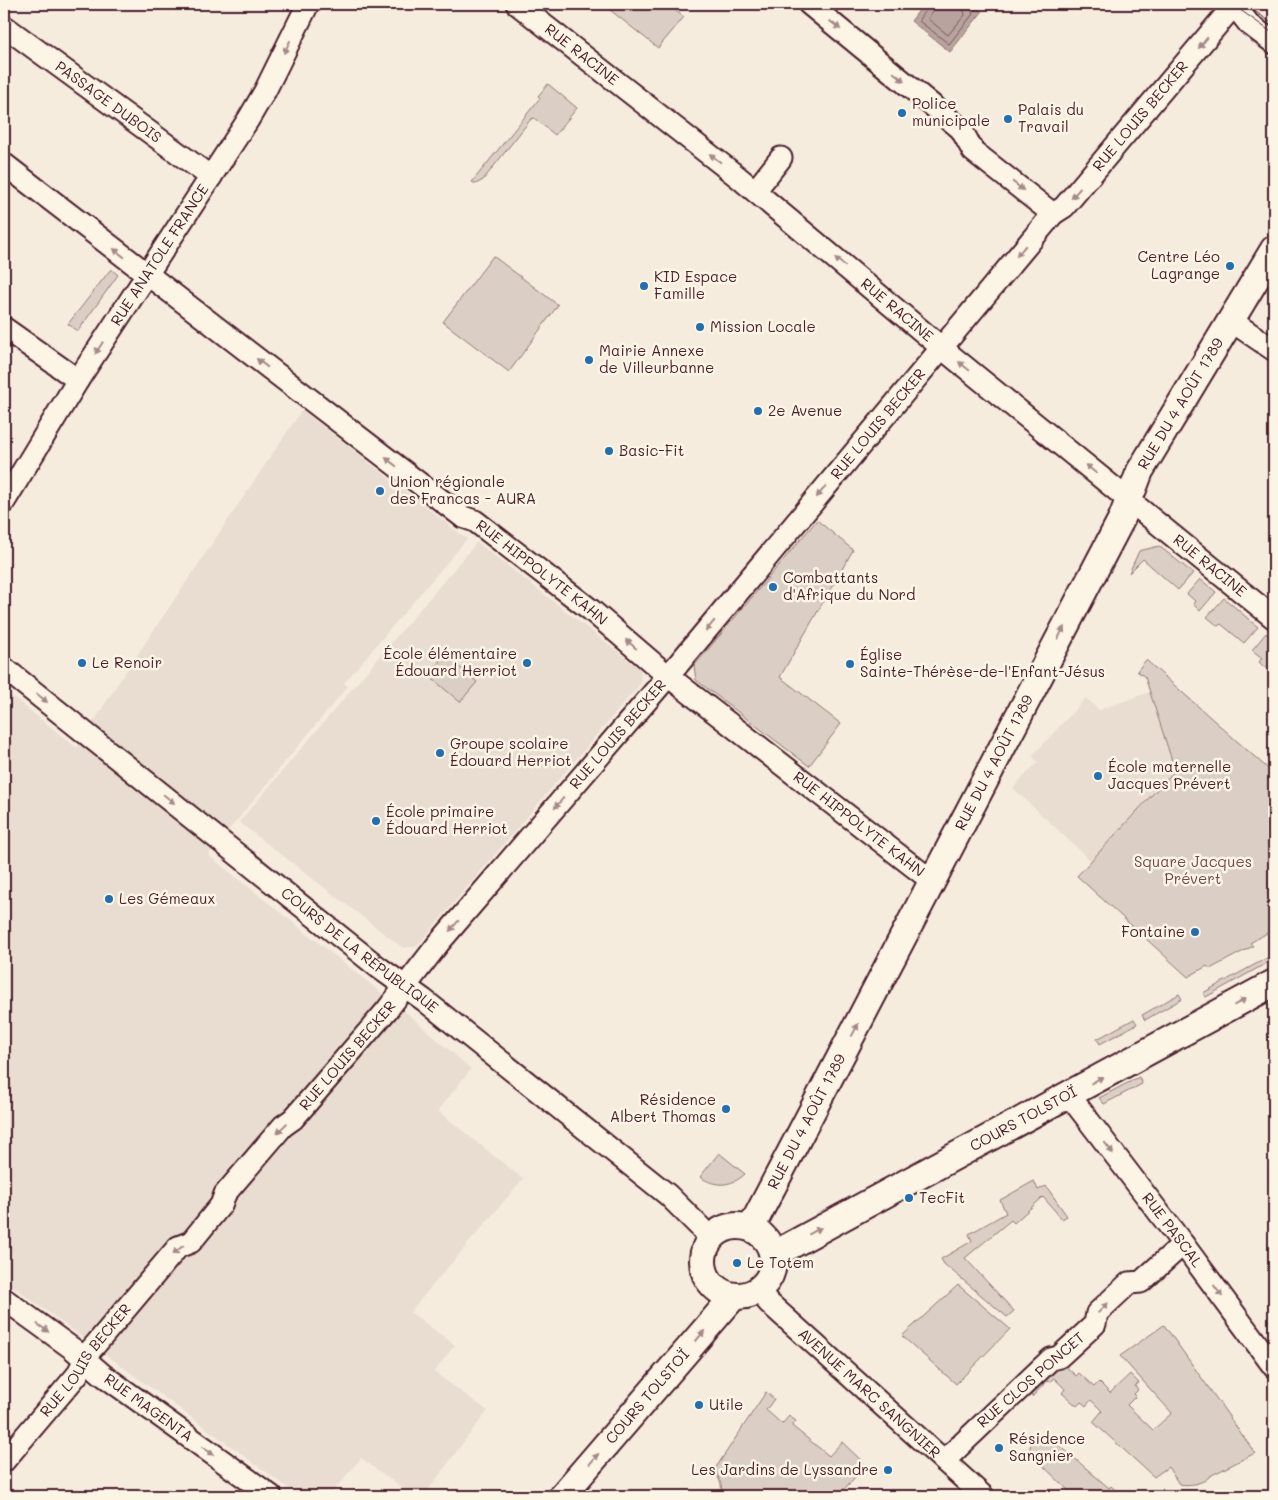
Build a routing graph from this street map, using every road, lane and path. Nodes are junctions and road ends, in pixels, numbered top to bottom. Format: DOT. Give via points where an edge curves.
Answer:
graph roads {
  1 [pos="308,4"];
  2 [pos="809,4"];
  3 [pos="1234,4"];
  4 [pos="520,5"];
  5 [pos="4,26"];
  6 [pos="1274,43"];
  7 [pos="781,158"];
  8 [pos="4,164"];
  9 [pos="211,177"];
  10 [pos="755,191"];
  11 [pos="1052,214"];
  12 [pos="1274,249"];
  13 [pos="146,274"];
  14 [pos="1230,320"];
  15 [pos="4,328"];
  16 [pos="941,347"];
  17 [pos="1274,350"];
  18 [pos="78,380"];
  19 [pos="1129,499"];
  20 [pos="4,502"];
  21 [pos="1274,618"];
  22 [pos="4,668"];
  23 [pos="668,676"];
  24 [pos="932,881"];
  25 [pos="1274,983"];
  26 [pos="406,986"];
  27 [pos="1069,1095"];
  28 [pos="751,1228"];
  29 [pos="711,1238"];
  30 [pos="1183,1244"];
  31 [pos="773,1255"];
  32 [pos="746,1293"];
  33 [pos="4,1299"];
  34 [pos="85,1360"];
  35 [pos="1274,1367"];
  36 [pos="944,1461"];
  37 [pos="4,1462"];
  38 [pos="271,1496"];
  39 [pos="562,1496"];
  40 [pos="983,1496"];
  1 -- 9 [label="street, RUE ANATOLE FRANCE, one-way" via="265,91"];
  2 -- 11 [label="street, one-way" via="961,129 973,151"];
  3 -- 6 [label="street" via="1249,24"];
  3 -- 11 [label="street, RUE LOUIS BECKER, one-way" via="1064,207"];
  10 -- 4 [label="street, RUE RACINE, one-way"];
  5 -- 9 [label="street, PASSAGE DUBOIS"];
  7 -- 10 [label="street"];
  13 -- 8 [label="street, RUE HIPPOLYTE KAHN, one-way"];
  9 -- 13 [label="street, RUE ANATOLE FRANCE"];
  16 -- 10 [label="street, RUE RACINE, one-way"];
  11 -- 16 [label="street, RUE LOUIS BECKER, one-way"];
  12 -- 14 [label="main road, RUE DU 4 AOÛT 1789"];
  13 -- 18 [label="street, RUE ANATOLE FRANCE, one-way"];
  23 -- 13 [label="street, RUE HIPPOLYTE KAHN, one-way" via="541,571 475,521 463,518"];
  14 -- 17 [label="street"];
  14 -- 19 [label="main road, RUE DU 4 AOÛT 1789" via="1140,471"];
  15 -- 18 [label="street"];
  19 -- 16 [label="street, RUE RACINE, one-way"];
  16 -- 23 [label="street, RUE LOUIS BECKER, one-way"];
  18 -- 20 [label="street, RUE ANATOLE FRANCE"];
  19 -- 21 [label="street, RUE RACINE"];
  24 -- 19 [label="main road, RUE DU 4 AOÛT 1789, one-way"];
  22 -- 26 [label="street, COURS DE LA RÉPUBLIQUE, one-way"];
  23 -- 24 [label="street, RUE HIPPOLYTE KAHN"];
  23 -- 26 [label="street, RUE LOUIS BECKER, one-way"];
  28 -- 24 [label="main road, RUE DU 4 AOÛT 1789, one-way"];
  27 -- 25 [label="main road, COURS TOLSTOÏ, one-way"];
  26 -- 29 [label="street, COURS DE LA RÉPUBLIQUE" via="668,1195"];
  26 -- 34 [label="street, RUE LOUIS BECKER, one-way" via="225,1194 221,1205 191,1242 178,1247"];
  27 -- 30 [label="street, RUE PASCAL, one-way"];
  31 -- 27 [label="main road, COURS TOLSTOÏ, one-way"];
  28 -- 29 [label="main road" via="725,1228"];
  28 -- 31 [label="main road" via="768,1242"];
  29 -- 32 [label="main road" via="702,1258 708,1280 718,1291"];
  30 -- 35 [label="street, RUE PASCAL, one-way"];
  36 -- 30 [label="street, RUE CLOS PONCET, one-way" via="1051,1359 1059,1357 1094,1324 1097,1313 1130,1283 1141,1282"];
  31 -- 32 [label="main road" via="773,1265 765,1283"];
  32 -- 36 [label="street, AVENUE MARC SANGNIER" via="769,1303"];
  39 -- 32 [label="main road, COURS TOLSTOÏ, one-way"];
  33 -- 34 [label="street, RUE MAGENTA, one-way"];
  34 -- 37 [label="street, RUE LOUIS BECKER" via="77,1375"];
  34 -- 38 [label="street, RUE MAGENTA, one-way"];
  36 -- 40 [label="street, AVENUE MARC SANGNIER"];
}
